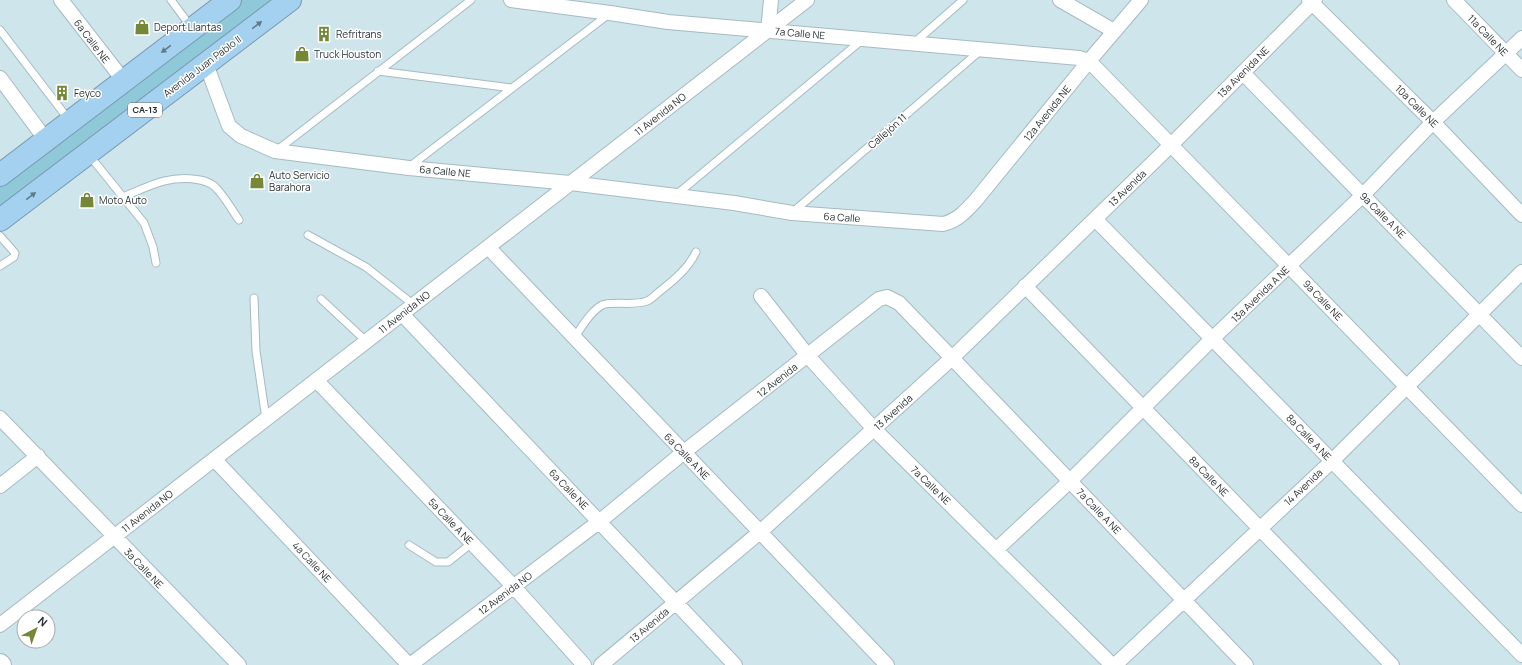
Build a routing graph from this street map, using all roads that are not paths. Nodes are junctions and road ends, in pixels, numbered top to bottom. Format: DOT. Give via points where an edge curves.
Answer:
graph roads {
  1 [pos="61,0"];
  2 [pos="171,0"];
  3 [pos="230,0"];
  4 [pos="288,0"];
  5 [pos="471,0"];
  6 [pos="511,0"];
  7 [pos="771,0"];
  8 [pos="807,0"];
  9 [pos="963,0"];
  10 [pos="1060,0"];
  11 [pos="1141,0"];
  12 [pos="1454,0"];
  13 [pos="1312,1"];
  14 [pos="610,13"];
  15 [pos="192,29"];
  16 [pos="0,30"];
  17 [pos="768,30"];
  18 [pos="1114,31"];
  19 [pos="863,38"];
  20 [pos="1522,38"];
  21 [pos="914,44"];
  22 [pos="982,49"];
  23 [pos="1506,53"];
  24 [pos="1089,61"];
  25 [pos="206,64"];
  26 [pos="1522,70"];
  27 [pos="378,71"];
  28 [pos="1243,73"];
  29 [pos="0,78"];
  30 [pos="124,81"];
  31 [pos="512,88"];
  32 [pos="70,122"];
  33 [pos="1433,122"];
  34 [pos="46,140"];
  35 [pos="1171,145"];
  36 [pos="275,151"];
  37 [pos="88,153"];
  38 [pos="409,168"];
  39 [pos="0,175"];
  40 [pos="570,183"];
  41 [pos="1363,195"];
  42 [pos="675,196"];
  43 [pos="124,197"];
  44 [pos="734,203"];
  45 [pos="792,213"];
  46 [pos="1522,214"];
  47 [pos="1095,219"];
  48 [pos="0,220"];
  49 [pos="239,220"];
  50 [pos="951,222"];
  51 [pos="0,236"];
  52 [pos="308,236"];
  53 [pos="488,247"];
  54 [pos="696,252"];
  55 [pos="156,263"];
  56 [pos="0,266"];
  57 [pos="1289,266"];
  58 [pos="1522,272"];
  59 [pos="1025,286"];
  60 [pos="761,296"];
  61 [pos="254,298"];
  62 [pos="320,299"];
  63 [pos="414,305"];
  64 [pos="402,314"];
  65 [pos="1480,314"];
  66 [pos="574,338"];
  67 [pos="1212,339"];
  68 [pos="366,341"];
  69 [pos="808,356"];
  70 [pos="952,358"];
  71 [pos="1522,358"];
  72 [pos="316,380"];
  73 [pos="1406,387"];
  74 [pos="1142,407"];
  75 [pos="266,419"];
  76 [pos="2,424"];
  77 [pos="874,429"];
  78 [pos="684,452"];
  79 [pos="38,456"];
  80 [pos="214,459"];
  81 [pos="1332,460"];
  82 [pos="1070,481"];
  83 [pos="0,486"];
  84 [pos="1522,505"];
  85 [pos="600,521"];
  86 [pos="1260,528"];
  87 [pos="760,532"];
  88 [pos="114,537"];
  89 [pos="472,543"];
  90 [pos="410,545"];
  91 [pos="996,549"];
  92 [pos="514,587"];
  93 [pos="1184,600"];
  94 [pos="675,604"];
  95 [pos="0,625"];
  96 [pos="1522,655"];
  97 [pos="232,662"];
  98 [pos="410,665"];
  99 [pos="584,665"];
  100 [pos="601,665"];
  101 [pos="735,665"];
  102 [pos="887,665"];
  103 [pos="1112,665"];
  104 [pos="1115,665"];
  105 [pos="1246,665"];
  106 [pos="1392,665"];
  1 -- 30 [label="street, 6a Calle NE"];
  2 -- 15 [label="lane"];
  3 -- 15 [label="highway"];
  25 -- 4 [label="highway, Avenida Juan Pablo II / CA-13, one-way"];
  5 -- 27 [label="lane"];
  6 -- 14 [label="street, 7a Calle NE"];
  7 -- 17 [label="street"];
  8 -- 17 [label="street, 11 Avenida NO"];
  9 -- 21 [label="lane"];
  10 -- 18 [label="street"];
  11 -- 18 [label="street, 12a Avenida NE"];
  12 -- 23 [label="street, 11a Calle NE"];
  13 -- 28 [label="street, 13a Avenida NE"];
  13 -- 33 [label="street, 10a Calle NE"];
  14 -- 17 [label="street, 7a Calle NE" via="668,22"];
  14 -- 31 [label="lane"];
  15 -- 30 [label="highway, one-way"];
  16 -- 32 [label="lane"];
  17 -- 19 [label="street, 7a Calle NE"];
  17 -- 40 [label="street, 11 Avenida NO"];
  18 -- 24 [label="street, 12a Avenida NE"];
  19 -- 21 [label="street, 7a Calle NE"];
  19 -- 42 [label="lane"];
  20 -- 23 [label="street, 13a Avenida A NE"];
  21 -- 22 [label="street, 7a Calle NE"];
  22 -- 24 [label="street, 7a Calle NE"];
  22 -- 45 [label="lane, Callejón 11"];
  23 -- 26 [label="street, 11a Calle NE"];
  23 -- 33 [label="street, 13a Avenida A NE"];
  24 -- 35 [label="street, 9a Calle NE"];
  24 -- 50 [label="street, 12a Avenida NE" via="976,200"];
  25 -- 36 [label="street, 6a Calle NE" via="229,126 241,136"];
  25 -- 37 [label="highway, Avenida Juan Pablo II / CA-13"];
  27 -- 31 [label="lane"];
  27 -- 36 [label="lane"];
  28 -- 35 [label="street, 13a Avenida NE"];
  28 -- 41 [label="street, 9a Calle A NE"];
  29 -- 34 [label="street"];
  30 -- 32 [label="highway"];
  31 -- 38 [label="lane"];
  32 -- 34 [label="highway"];
  33 -- 41 [label="street, 13a Avenida A NE"];
  33 -- 46 [label="street, 10a Calle NE"];
  34 -- 39 [label="highway"];
  35 -- 47 [label="street, 13 Avenida"];
  35 -- 57 [label="street, 9a Calle NE"];
  36 -- 38 [label="street, 6a Calle NE"];
  37 -- 43 [label="lane"];
  48 -- 37 [label="highway, Avenida Juan Pablo II / CA-13, one-way"];
  38 -- 40 [label="street, 6a Calle NE"];
  40 -- 42 [label="street, 6a Calle NE"];
  40 -- 53 [label="street, 11 Avenida NO"];
  41 -- 57 [label="street, 13a Avenida A NE"];
  41 -- 65 [label="street, 9a Calle A NE"];
  42 -- 44 [label="street, 6a Calle NE"];
  43 -- 49 [label="lane" via="154,184 172,179 191,178 206,181 215,187"];
  43 -- 55 [label="lane" via="144,223"];
  44 -- 45 [label="street, 6a Calle"];
  45 -- 50 [label="street, 6a Calle" via="943,224"];
  47 -- 59 [label="street, 13 Avenida"];
  47 -- 67 [label="street, 8a Calle A NE"];
  51 -- 56 [label="lane" via="15,253 14,257"];
  52 -- 63 [label="lane" via="366,267"];
  53 -- 63 [label="street, 11 Avenida NO"];
  53 -- 66 [label="street, 6a Calle A NE"];
  54 -- 66 [label="lane" via="679,276 647,301 607,303 601,306 586,320"];
  57 -- 67 [label="street, 13a Avenida A NE"];
  57 -- 73 [label="street, 9a Calle NE"];
  58 -- 65 [label="street, 14 Avenida"];
  59 -- 70 [label="street, 13 Avenida"];
  59 -- 74 [label="street, 8a Calle NE"];
  60 -- 69 [label="street, 7a Calle NE"];
  61 -- 75 [label="lane" via="256,351"];
  62 -- 68 [label="lane"];
  63 -- 64 [label="street, 11 Avenida NO"];
  64 -- 68 [label="street, 11 Avenida NO"];
  64 -- 85 [label="street, 6a Calle NE"];
  65 -- 71 [label="street, 9a Calle A NE"];
  65 -- 73 [label="street, 14 Avenida"];
  66 -- 78 [label="street, 6a Calle A NE"];
  67 -- 74 [label="street, 13a Avenida A NE"];
  67 -- 81 [label="street, 8a Calle A NE"];
  68 -- 72 [label="street, 11 Avenida NO"];
  69 -- 70 [label="street, 12 Avenida" via="879,299 887,297 899,303"];
  69 -- 77 [label="street, 7a Calle NE"];
  69 -- 78 [label="street, 12 Avenida"];
  70 -- 77 [label="street, 13 Avenida"];
  70 -- 82 [label="street, 7a Calle A NE"];
  72 -- 75 [label="street, 11 Avenida NO"];
  72 -- 89 [label="street, 5a Calle A NE"];
  73 -- 81 [label="street, 14 Avenida"];
  73 -- 84 [label="street, 9a Calle NE"];
  74 -- 82 [label="street, 13a Avenida A NE"];
  74 -- 86 [label="street, 8a Calle NE"];
  75 -- 80 [label="street, 11 Avenida NO"];
  76 -- 79 [label="street, 3a Calle NE"];
  77 -- 87 [label="street, 13 Avenida"];
  77 -- 91 [label="street, 7a Calle NE"];
  78 -- 85 [label="street, 12 Avenida"];
  78 -- 87 [label="street, 6a Calle A NE"];
  79 -- 83 [label="street"];
  79 -- 88 [label="street, 3a Calle NE"];
  80 -- 88 [label="street, 11 Avenida NO"];
  80 -- 98 [label="street, 4a Calle NE"];
  81 -- 86 [label="street, 14 Avenida"];
  81 -- 96 [label="street, 8a Calle A NE"];
  82 -- 91 [label="street, 13a Avenida A NE"];
  82 -- 93 [label="street, 7a Calle A NE"];
  85 -- 92 [label="street, 12 Avenida NO"];
  85 -- 94 [label="street, 6a Calle NE"];
  86 -- 93 [label="street, 14 Avenida"];
  86 -- 106 [label="street, 8a Calle NE"];
  87 -- 94 [label="street, 13 Avenida"];
  87 -- 102 [label="street, 6a Calle A NE"];
  88 -- 95 [label="street, 11 Avenida NO"];
  88 -- 97 [label="street, 3a Calle NE"];
  89 -- 90 [label="lane" via="448,562 436,562"];
  89 -- 92 [label="street, 5a Calle A NE"];
  91 -- 103 [label="street, 7a Calle NE"];
  92 -- 98 [label="street, 12 Avenida NO"];
  92 -- 99 [label="street, 5a Calle A NE"];
  93 -- 104 [label="street, 14 Avenida"];
  93 -- 105 [label="street, 7a Calle A NE"];
  94 -- 100 [label="street, 13 Avenida"];
  94 -- 101 [label="street, 6a Calle NE"];
}
